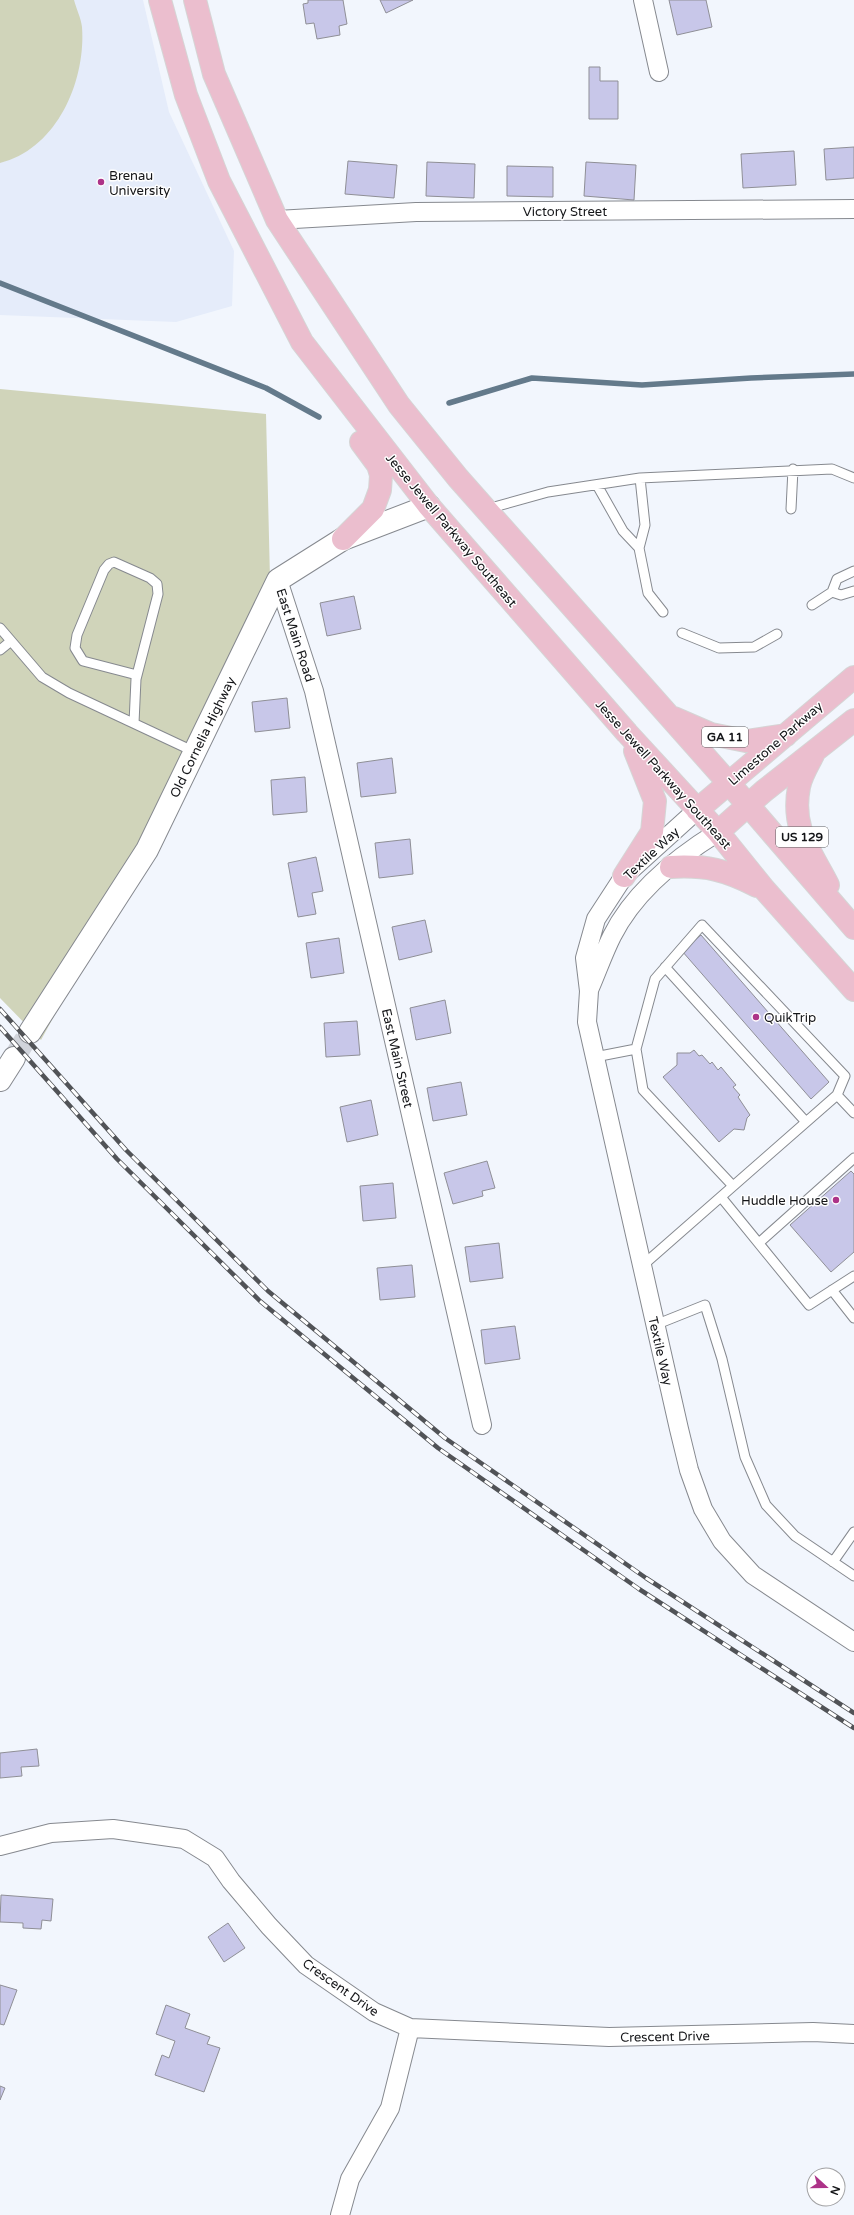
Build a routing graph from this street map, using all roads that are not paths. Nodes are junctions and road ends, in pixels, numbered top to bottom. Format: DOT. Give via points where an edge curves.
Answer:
graph roads {
  1 [pos="160,0"];
  2 [pos="195,0"];
  3 [pos="643,0"];
  4 [pos="659,72"];
  5 [pos="854,209"];
  6 [pos="277,220"];
  7 [pos="336,387"];
  8 [pos="793,469"];
  9 [pos="640,478"];
  10 [pos="854,478"];
  11 [pos="597,484"];
  12 [pos="429,506"];
  13 [pos="486,509"];
  14 [pos="791,509"];
  15 [pos="342,539"];
  16 [pos="639,548"];
  17 [pos="854,571"];
  18 [pos="278,580"];
  19 [pos="854,591"];
  20 [pos="832,592"];
  21 [pos="812,605"];
  22 [pos="663,612"];
  23 [pos="0,628"];
  24 [pos="682,633"];
  25 [pos="777,634"];
  26 [pos="11,641"];
  27 [pos="0,650"];
  28 [pos="137,675"];
  29 [pos="854,677"];
  30 [pos="314,691"];
  31 [pos="667,715"];
  32 [pos="854,720"];
  33 [pos="134,723"];
  34 [pos="627,733"];
  35 [pos="786,735"];
  36 [pos="195,752"];
  37 [pos="814,752"];
  38 [pos="729,784"];
  39 [pos="748,805"];
  40 [pos="697,810"];
  41 [pos="718,832"];
  42 [pos="671,867"];
  43 [pos="624,876"];
  44 [pos="764,889"];
  45 [pos="848,921"];
  46 [pos="666,967"];
  47 [pos="854,990"];
  48 [pos="589,991"];
  49 [pos="30,1032"];
  50 [pos="636,1049"];
  51 [pos="595,1057"];
  52 [pos="14,1058"];
  53 [pos="0,1080"];
  54 [pos="837,1095"];
  55 [pos="854,1112"];
  56 [pos="806,1122"];
  57 [pos="854,1158"];
  58 [pos="733,1186"];
  59 [pos="721,1197"];
  60 [pos="760,1242"];
  61 [pos="642,1266"];
  62 [pos="854,1276"];
  63 [pos="832,1290"];
  64 [pos="854,1318"];
  65 [pos="655,1325"];
  66 [pos="482,1425"];
  67 [pos="854,1532"];
  68 [pos="833,1562"];
  69 [pos="854,1576"];
  70 [pos="854,1642"];
  71 [pos="0,1846"];
  72 [pos="410,2028"];
  73 [pos="854,2034"];
  74 [pos="340,2215"];
  1 -- 7 [label="main road, Jesse Jewell Parkway Southeast" via="186,95 219,181 302,342"];
  2 -- 6 [label="main road" via="214,74"];
  3 -- 4 [label="street"];
  5 -- 6 [label="street, Victory Street" via="416,212"];
  6 -- 13 [label="main road" via="399,405"];
  7 -- 12 [label="main road, Jesse Jewell Parkway Southeast"];
  7 -- 15 [label="main road" via="341,415 378,465 381,475 380,490 373,509"];
  8 -- 9 [label="lane"];
  8 -- 10 [label="lane" via="832,469"];
  8 -- 14 [label="lane"];
  9 -- 11 [label="lane"];
  9 -- 16 [label="lane" via="645,525"];
  11 -- 13 [label="lane" via="548,492"];
  11 -- 16 [label="lane" via="623,531"];
  12 -- 15 [label="street"];
  12 -- 34 [label="main road, Jesse Jewell Parkway Southeast"];
  13 -- 31 [label="main road"];
  15 -- 18 [label="street"];
  16 -- 22 [label="lane" via="648,593"];
  17 -- 20 [label="lane" via="837,579"];
  18 -- 30 [label="street, East Main Road"];
  18 -- 36 [label="street, Old Cornelia Highway"];
  19 -- 20 [label="lane" via="841,595"];
  20 -- 21 [label="lane"];
  23 -- 26 [label="lane"];
  24 -- 25 [label="lane" via="719,648 754,647"];
  26 -- 27 [label="lane"];
  26 -- 33 [label="lane" via="42,677 69,693"];
  28 -- 28 [label="lane" via="158,594 157,584 150,578 114,562 104,570 75,648 84,661"];
  28 -- 33 [label="lane"];
  29 -- 35 [label="main road, Limestone Parkway"];
  30 -- 66 [label="street, East Main Street"];
  31 -- 35 [label="main road, GA 11" via="711,734 746,741"];
  31 -- 38 [label="main road"];
  32 -- 37 [label="main road, US 129"];
  33 -- 36 [label="lane"];
  34 -- 40 [label="main road, Jesse Jewell Parkway Southeast"];
  34 -- 43 [label="main road" via="655,801 652,832"];
  35 -- 38 [label="main road, Limestone Parkway"];
  36 -- 49 [label="street, Old Cornelia Highway" via="147,850"];
  37 -- 39 [label="main road"];
  37 -- 45 [label="main road, US 129" via="800,785 796,815 802,837"];
  38 -- 39 [label="main road, US 129"];
  38 -- 40 [label="main road, Limestone Parkway"];
  39 -- 41 [label="main road"];
  39 -- 45 [label="main road, US 129"];
  40 -- 41 [label="main road, Jesse Jewell Parkway Southeast"];
  40 -- 43 [label="street, Textile Way"];
  41 -- 42 [label="street, Textile Way" via="698,844"];
  41 -- 44 [label="main road, Jesse Jewell Parkway Southeast"];
  42 -- 44 [label="main road" via="696,865 734,874"];
  42 -- 48 [label="street, Textile Way" via="643,890 612,936"];
  43 -- 48 [label="street, Textile Way" via="596,919 585,958"];
  44 -- 47 [label="main road, Jesse Jewell Parkway Southeast"];
  46 -- 50 [label="lane" via="655,979"];
  46 -- 54 [label="lane" via="702,925 845,1076"];
  46 -- 56 [label="lane"];
  48 -- 51 [label="street, Textile Way" via="587,1022"];
  50 -- 51 [label="lane"];
  50 -- 58 [label="lane" via="643,1090"];
  51 -- 61 [label="street, Textile Way"];
  52 -- 53 [label="street"];
  54 -- 55 [label="lane"];
  54 -- 56 [label="lane"];
  56 -- 58 [label="lane"];
  57 -- 60 [label="lane"];
  58 -- 59 [label="lane"];
  59 -- 60 [label="lane"];
  59 -- 61 [label="lane"];
  60 -- 63 [label="lane" via="809,1305"];
  61 -- 65 [label="street, Textile Way"];
  62 -- 63 [label="lane"];
  63 -- 64 [label="lane"];
  65 -- 68 [label="lane" via="705,1305 722,1359 745,1457 766,1505 795,1536"];
  65 -- 70 [label="street, Textile Way" via="689,1470 703,1509 722,1541 752,1574"];
  67 -- 68 [label="lane"];
  68 -- 69 [label="lane"];
  71 -- 72 [label="street, Crescent Drive" via="52,1833 112,1829 184,1839 215,1858 231,1882 306,1965 374,2012"];
  72 -- 73 [label="street, Crescent Drive" via="609,2037"];
  72 -- 74 [label="street" via="390,2108 350,2179"];
}
